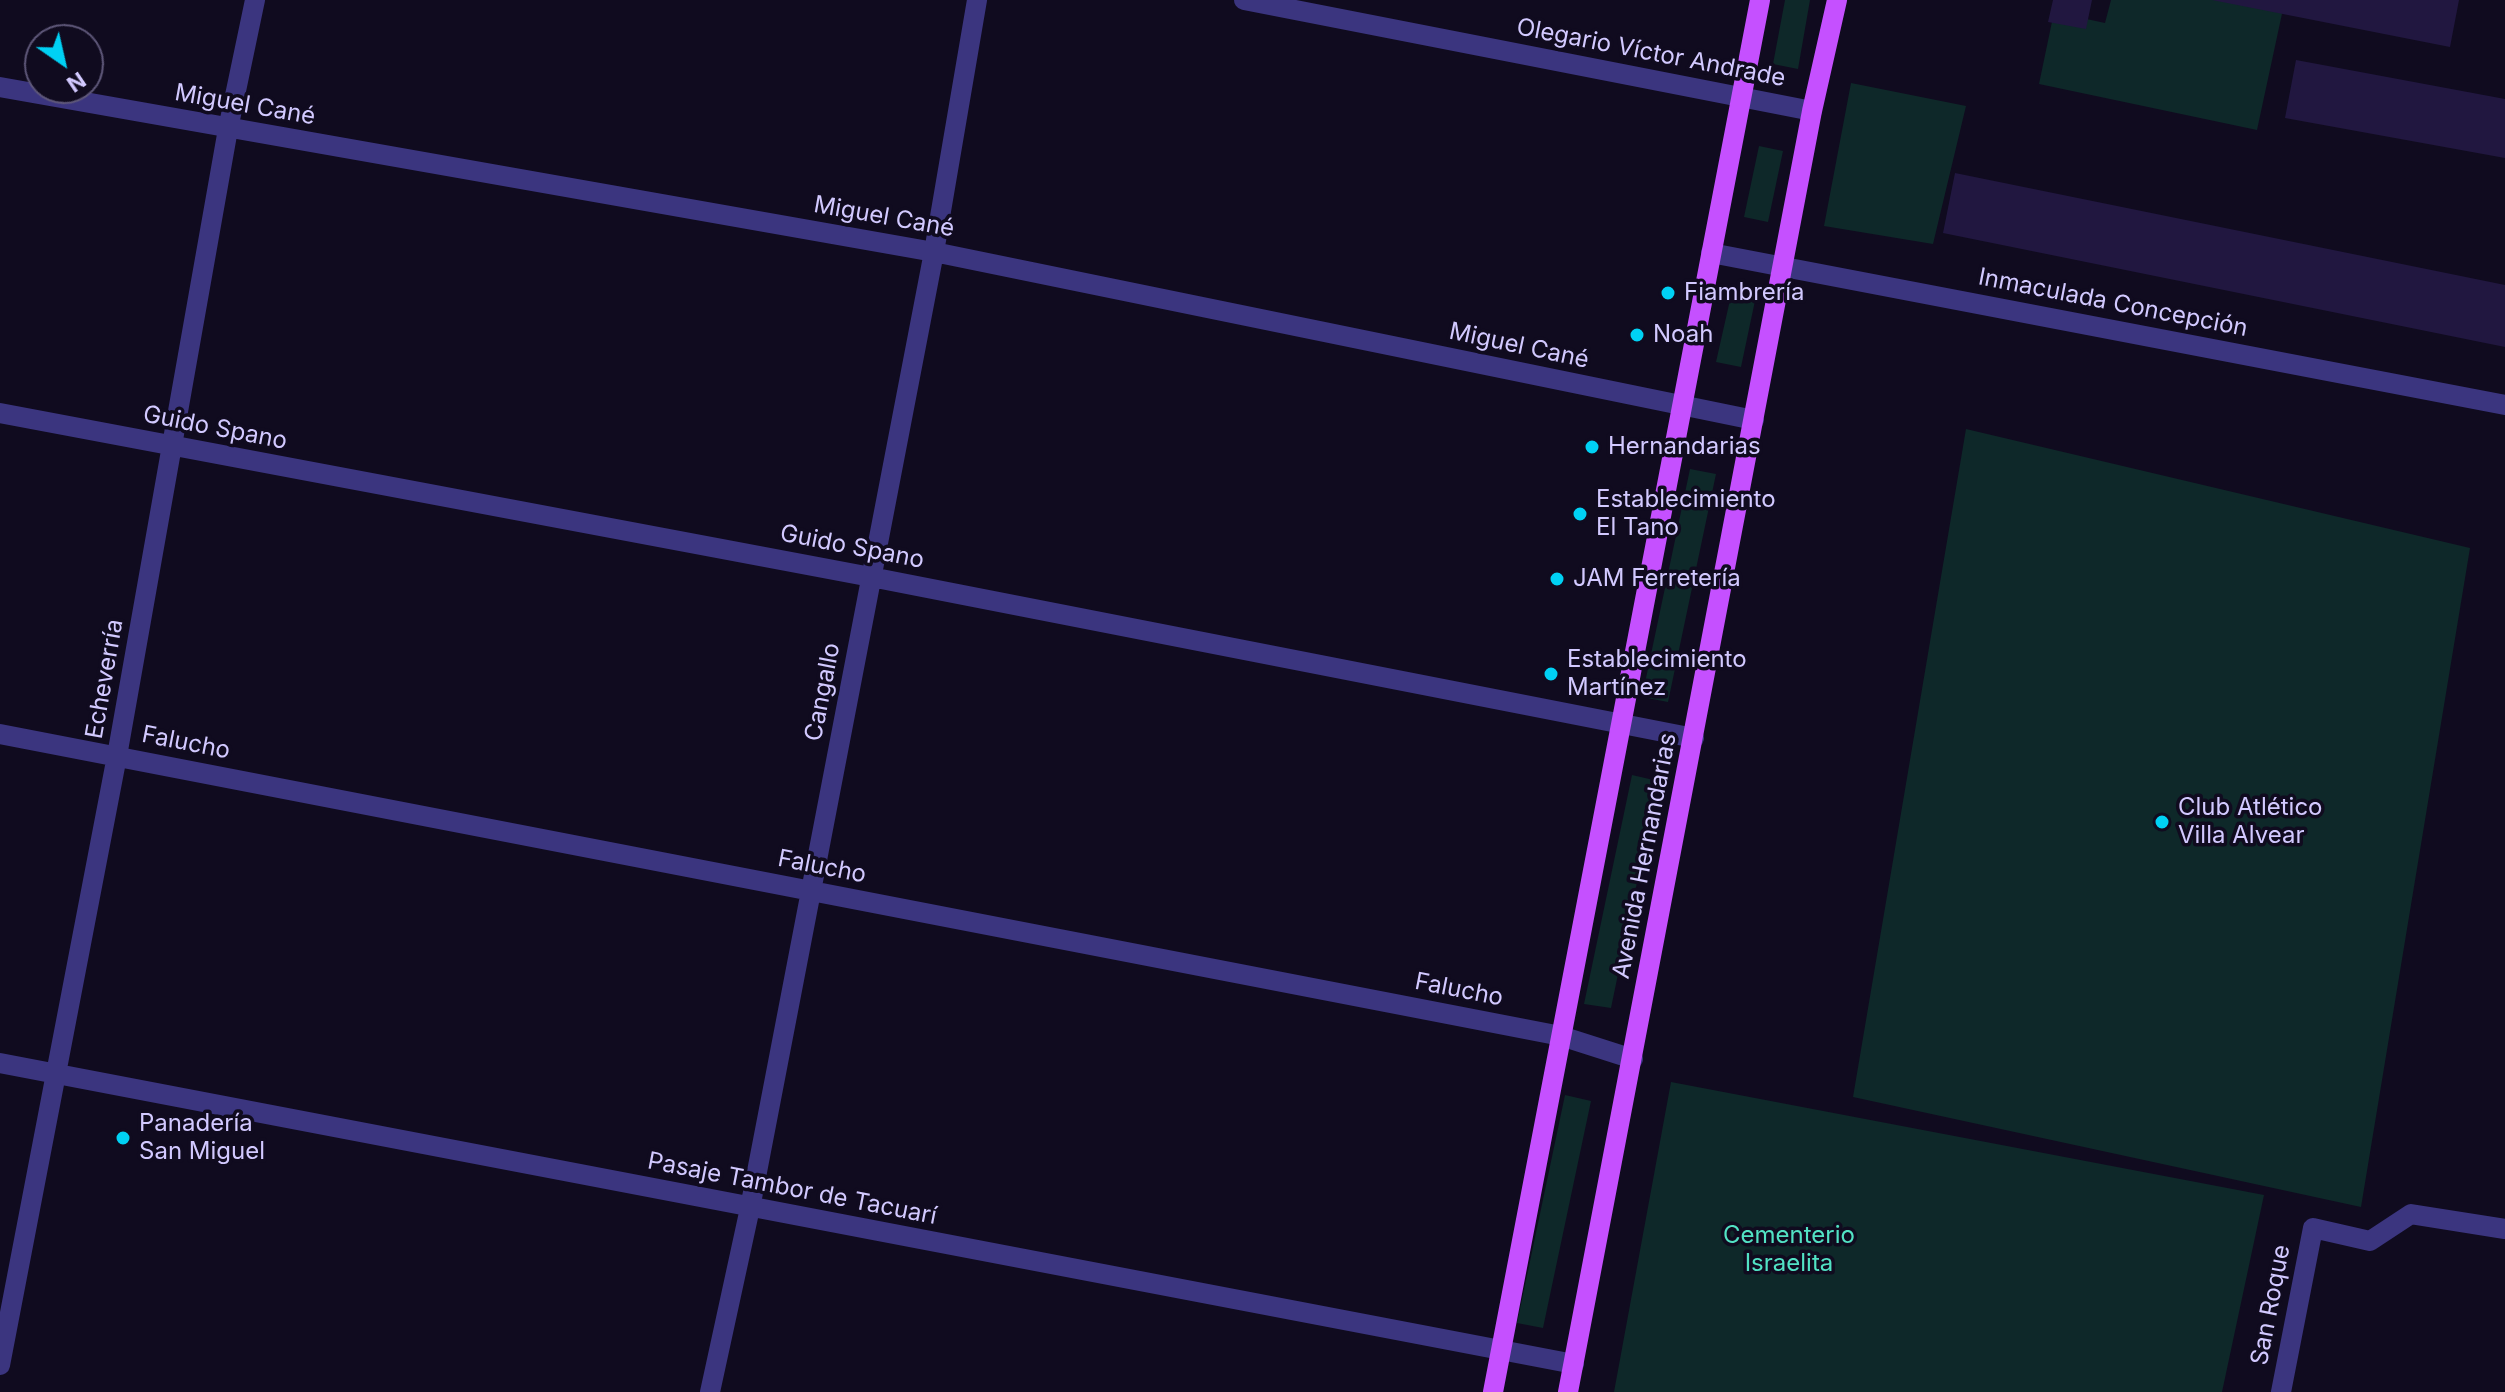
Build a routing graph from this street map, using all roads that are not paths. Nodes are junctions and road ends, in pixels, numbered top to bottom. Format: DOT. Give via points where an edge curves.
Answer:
graph roads {
  1 [pos="255,0"];
  2 [pos="977,0"];
  3 [pos="1244,0"];
  4 [pos="1760,0"];
  5 [pos="1837,0"];
  6 [pos="0,87"];
  7 [pos="1741,97"];
  8 [pos="1812,111"];
  9 [pos="228,129"];
  10 [pos="934,252"];
  11 [pos="1711,253"];
  12 [pos="1783,267"];
  13 [pos="2505,405"];
  14 [pos="1682,406"];
  15 [pos="0,413"];
  16 [pos="1754,420"];
  17 [pos="172,447"];
  18 [pos="871,577"];
  19 [pos="1621,723"];
  20 [pos="0,734"];
  21 [pos="1694,738"];
  22 [pos="117,756"];
  23 [pos="810,891"];
  24 [pos="1561,1036"];
  25 [pos="1633,1059"];
  26 [pos="0,1063"];
  27 [pos="56,1073"];
  28 [pos="750,1208"];
  29 [pos="2505,1229"];
  30 [pos="1501,1350"];
  31 [pos="1574,1364"];
  32 [pos="0,1365"];
  33 [pos="710,1392"];
  34 [pos="1493,1392"];
  35 [pos="1568,1392"];
  36 [pos="2281,1392"];
  1 -- 9 [label="street, Echeverría"];
  2 -- 10 [label="street, Cangallo"];
  3 -- 7 [label="street, Olegario Víctor Andrade"];
  4 -- 7 [label="main road, Avenida Hernandarias"];
  5 -- 8 [label="main road, Avenida Hernandarias"];
  6 -- 9 [label="street, Miguel Cané"];
  7 -- 8 [label="street, Olegario Víctor Andrade"];
  7 -- 11 [label="main road, Avenida Hernandarias"];
  8 -- 12 [label="main road, Avenida Hernandarias"];
  9 -- 10 [label="street, Miguel Cané"];
  9 -- 17 [label="street, Echeverría"];
  10 -- 14 [label="street, Miguel Cané"];
  10 -- 18 [label="street, Cangallo"];
  11 -- 12 [label="street, Inmaculada Concepción"];
  11 -- 14 [label="main road, Avenida Hernandarias"];
  12 -- 13 [label="street, Inmaculada Concepción"];
  12 -- 16 [label="main road, Avenida Hernandarias"];
  14 -- 16 [label="street, Miguel Cané"];
  14 -- 19 [label="main road, Avenida Hernandarias"];
  15 -- 17 [label="street, Guido Spano"];
  16 -- 21 [label="main road, Avenida Hernandarias"];
  17 -- 18 [label="street, Guido Spano"];
  17 -- 22 [label="street, Echeverría"];
  18 -- 19 [label="street, Guido Spano"];
  18 -- 23 [label="street, Cangallo"];
  19 -- 21 [label="street, Guido Spano"];
  19 -- 24 [label="main road, Avenida Hernandarias"];
  20 -- 22 [label="street, Falucho"];
  21 -- 25 [label="main road, Avenida Hernandarias"];
  22 -- 23 [label="street, Falucho"];
  22 -- 27 [label="street, Echeverría"];
  23 -- 24 [label="street, Falucho"];
  23 -- 28 [label="street, Cangallo"];
  24 -- 25 [label="street, Falucho"];
  24 -- 30 [label="main road, Avenida Hernandarias"];
  25 -- 31 [label="main road, Avenida Hernandarias"];
  26 -- 27 [label="street, Pasaje Tambor de Tacuarí"];
  27 -- 28 [label="street, Pasaje Tambor de Tacuarí"];
  27 -- 32 [label="street, Echeverría"];
  28 -- 30 [label="street, Pasaje Tambor de Tacuarí"];
  28 -- 33 [label="street, Cangallo"];
  29 -- 36 [label="street, San Roque" via="2411,1214 2370,1241 2313,1228"];
  30 -- 31 [label="street, Pasaje Tambor de Tacuarí"];
  30 -- 34 [label="main road, Avenida Hernandarias"];
  31 -- 35 [label="main road, Avenida Hernandarias"];
}
